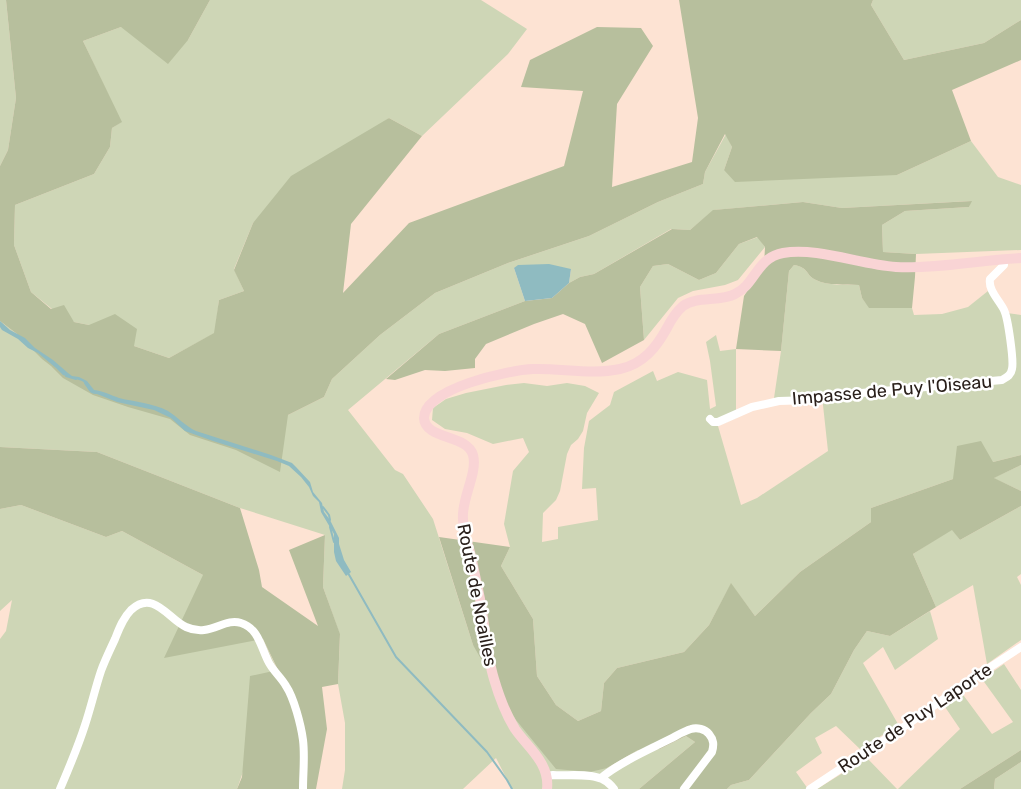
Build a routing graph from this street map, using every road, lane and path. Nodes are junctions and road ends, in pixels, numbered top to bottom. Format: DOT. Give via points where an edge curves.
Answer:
graph roads {
  1 [pos="1021,258"];
  2 [pos="1004,259"];
  3 [pos="710,420"];
  4 [pos="1021,647"];
  5 [pos="548,776"];
  6 [pos="601,778"];
  7 [pos="60,789"];
  8 [pos="303,789"];
  9 [pos="547,789"];
  10 [pos="614,789"];
  11 [pos="684,789"];
  12 [pos="810,789"];
  1 -- 2 [label="main road, Route de Noailles"];
  2 -- 3 [label="street, Impasse de Puy l'Oiseau" via="1004,265 989,282 1005,312 1013,362 1009,376 1002,380 779,401 752,407 718,422"];
  2 -- 5 [label="main road, Route de Noailles" via="900,267 799,252 777,254 762,264 735,295 694,301 683,306 652,352 628,367 616,370 513,371 456,388 431,404 424,416 428,427 464,444 473,456 474,466 462,518 490,667 509,719"];
  4 -- 12 [label="street, Route de Puy Laporte"];
  5 -- 6 [label="street"];
  5 -- 9 [label="main road"];
  6 -- 10 [label="street"];
  6 -- 11 [label="street" via="652,748 698,728 707,732 714,746"];
  7 -- 8 [label="street" via="76,751 101,670 124,620 137,606 150,603 185,627 197,631 231,622 240,622 254,630 269,664 293,699 303,739"];
}
